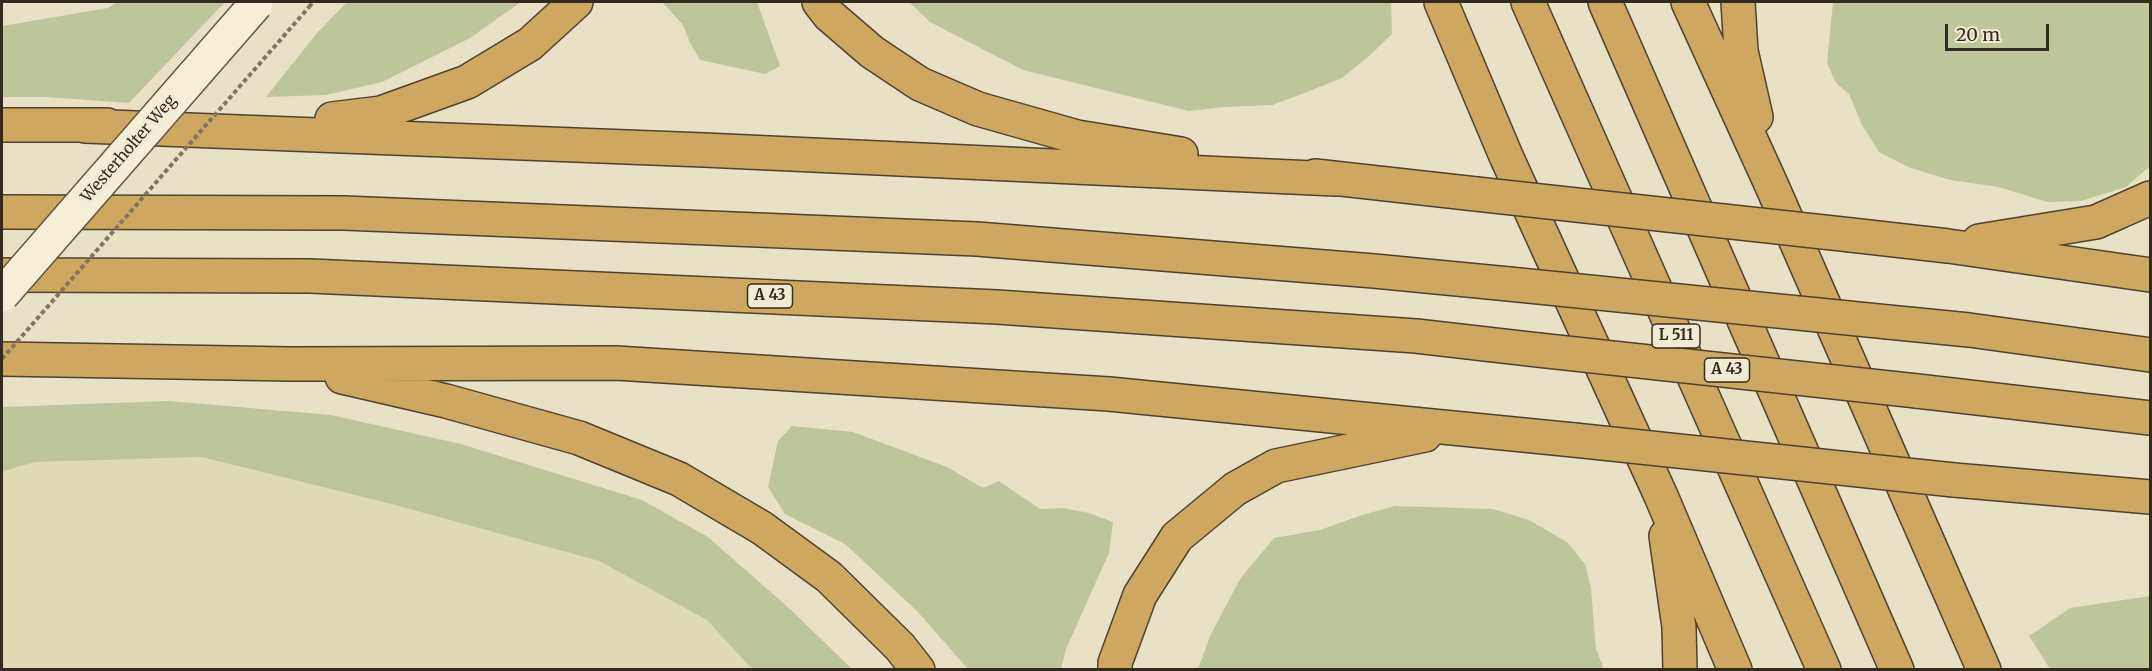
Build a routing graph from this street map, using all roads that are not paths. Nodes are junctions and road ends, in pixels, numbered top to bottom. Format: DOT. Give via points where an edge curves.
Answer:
graph roads {
  1 [pos="576,2"];
  2 [pos="819,2"];
  3 [pos="1441,2"];
  4 [pos="1528,2"];
  5 [pos="1605,2"];
  6 [pos="1688,2"];
  7 [pos="1738,2"];
  8 [pos="256,4"];
  9 [pos="2,125"];
  10 [pos="85,126"];
  11 [pos="1335,179"];
  12 [pos="1771,184"];
  13 [pos="2151,198"];
  14 [pos="2,212"];
  15 [pos="1948,246"];
  16 [pos="2151,274"];
  17 [pos="2,275"];
  18 [pos="2,295"];
  19 [pos="2151,355"];
  20 [pos="2,359"];
  21 [pos="290,364"];
  22 [pos="2151,418"];
  23 [pos="1459,428"];
  24 [pos="2044,489"];
  25 [pos="1661,496"];
  26 [pos="2151,497"];
  27 [pos="2151,509"];
  28 [pos="918,669"];
  29 [pos="1115,669"];
  30 [pos="1680,669"];
  31 [pos="1735,669"];
  32 [pos="1824,669"];
  33 [pos="1897,669"];
  34 [pos="1984,669"];
  1 -- 10 [label="highway" via="530,44 467,82 381,113 292,124"];
  2 -- 11 [label="highway" via="872,52 920,84 978,109 1077,137"];
  3 -- 25 [label="highway" via="1506,156"];
  4 -- 32 [label="highway, L 511"];
  5 -- 33 [label="highway"];
  6 -- 12 [label="highway"];
  7 -- 12 [label="highway" via="1741,51"];
  8 -- 18 [label="street, Westerholter Weg, bridge"];
  9 -- 10 [label="highway"];
  10 -- 11 [label="highway"];
  11 -- 15 [label="highway, bridge"];
  12 -- 34 [label="highway"];
  13 -- 15 [label="highway" via="2097,222"];
  14 -- 19 [label="highway, bridge" via="344,213 977,239 1374,270 1970,330"];
  15 -- 16 [label="highway"];
  17 -- 22 [label="highway, A 43, bridge" via="310,276 962,305 1416,336"];
  20 -- 21 [label="highway"];
  21 -- 23 [label="highway" via="616,363 1109,394"];
  21 -- 28 [label="highway" via="579,438 679,479 762,528 829,577"];
  23 -- 24 [label="highway, bridge"];
  23 -- 29 [label="highway" via="1276,466 1234,489 1177,537 1140,595"];
  24 -- 26 [label="highway"];
  24 -- 27 [label="highway"];
  25 -- 30 [label="highway"];
  25 -- 31 [label="highway"];
}
